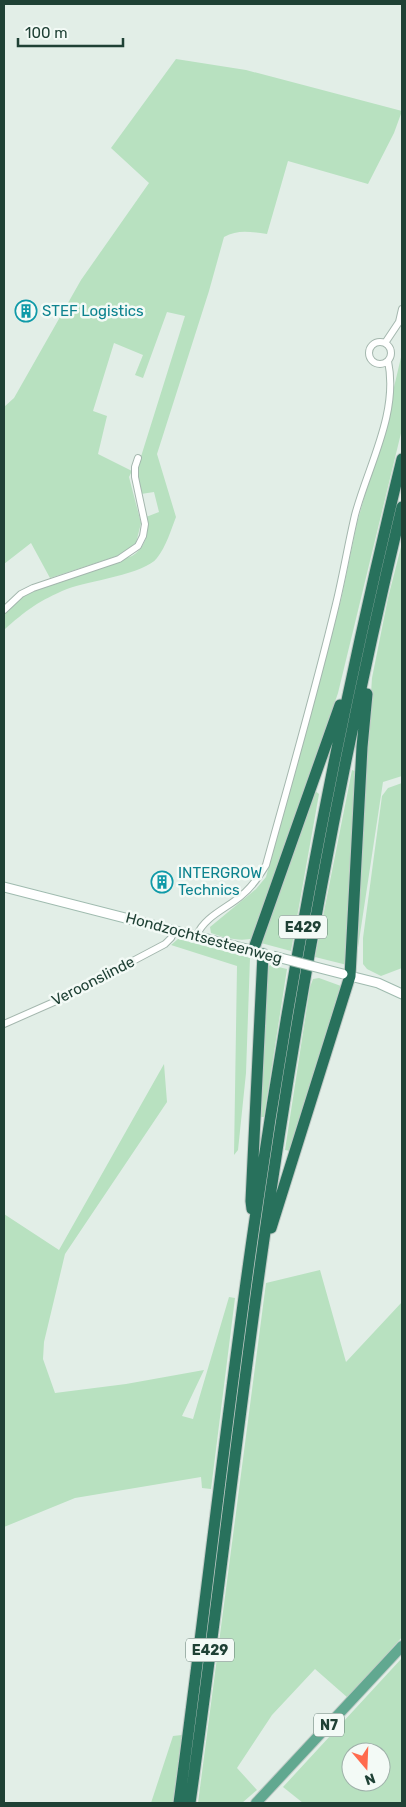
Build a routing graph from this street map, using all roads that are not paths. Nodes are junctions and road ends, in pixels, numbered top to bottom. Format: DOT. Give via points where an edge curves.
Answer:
graph roads {
  1 [pos="402,309"];
  2 [pos="385,343"];
  3 [pos="388,361"];
  4 [pos="138,458"];
  5 [pos="402,459"];
  6 [pos="402,507"];
  7 [pos="4,610"];
  8 [pos="375,623"];
  9 [pos="362,631"];
  10 [pos="4,887"];
  11 [pos="174,930"];
  12 [pos="197,936"];
  13 [pos="263,953"];
  14 [pos="347,975"];
  15 [pos="402,994"];
  16 [pos="4,1024"];
  17 [pos="254,1225"];
  18 [pos="262,1250"];
  19 [pos="402,1646"];
  20 [pos="179,1803"];
  21 [pos="190,1803"];
  22 [pos="256,1803"];
  1 -- 2 [label="street" via="399,322"];
  2 -- 3 [label="street" via="392,353"];
  2 -- 3 [label="street" via="372,345 369,355 378,364"];
  3 -- 12 [label="street" via="390,392 384,422 356,514 322,657 266,865 252,886 208,921"];
  4 -- 7 [label="street" via="135,477 145,524 138,546 119,559 33,588"];
  5 -- 9 [label="highway, E429"];
  6 -- 8 [label="highway, E429"];
  8 -- 14 [label="highway" via="362,747"];
  8 -- 18 [label="highway, E429" via="336,810"];
  9 -- 13 [label="highway"];
  9 -- 17 [label="highway, E429" via="302,934"];
  10 -- 11 [label="main road, Hondzochtsesteenweg"];
  11 -- 12 [label="main road, Hondzochtsesteenweg"];
  11 -- 16 [label="street, Veroonslinde" via="165,944 63,998"];
  12 -- 13 [label="main road, Hondzochtsesteenweg"];
  13 -- 14 [label="main road, Hondzochtsesteenweg, bridge"];
  13 -- 17 [label="highway" via="250,1202"];
  14 -- 15 [label="main road, Hondzochtsesteenweg" via="378,983"];
  14 -- 18 [label="highway" via="273,1223"];
  17 -- 20 [label="highway, E429"];
  18 -- 21 [label="highway, E429"];
  19 -- 22 [label="main road, N7"];
}
